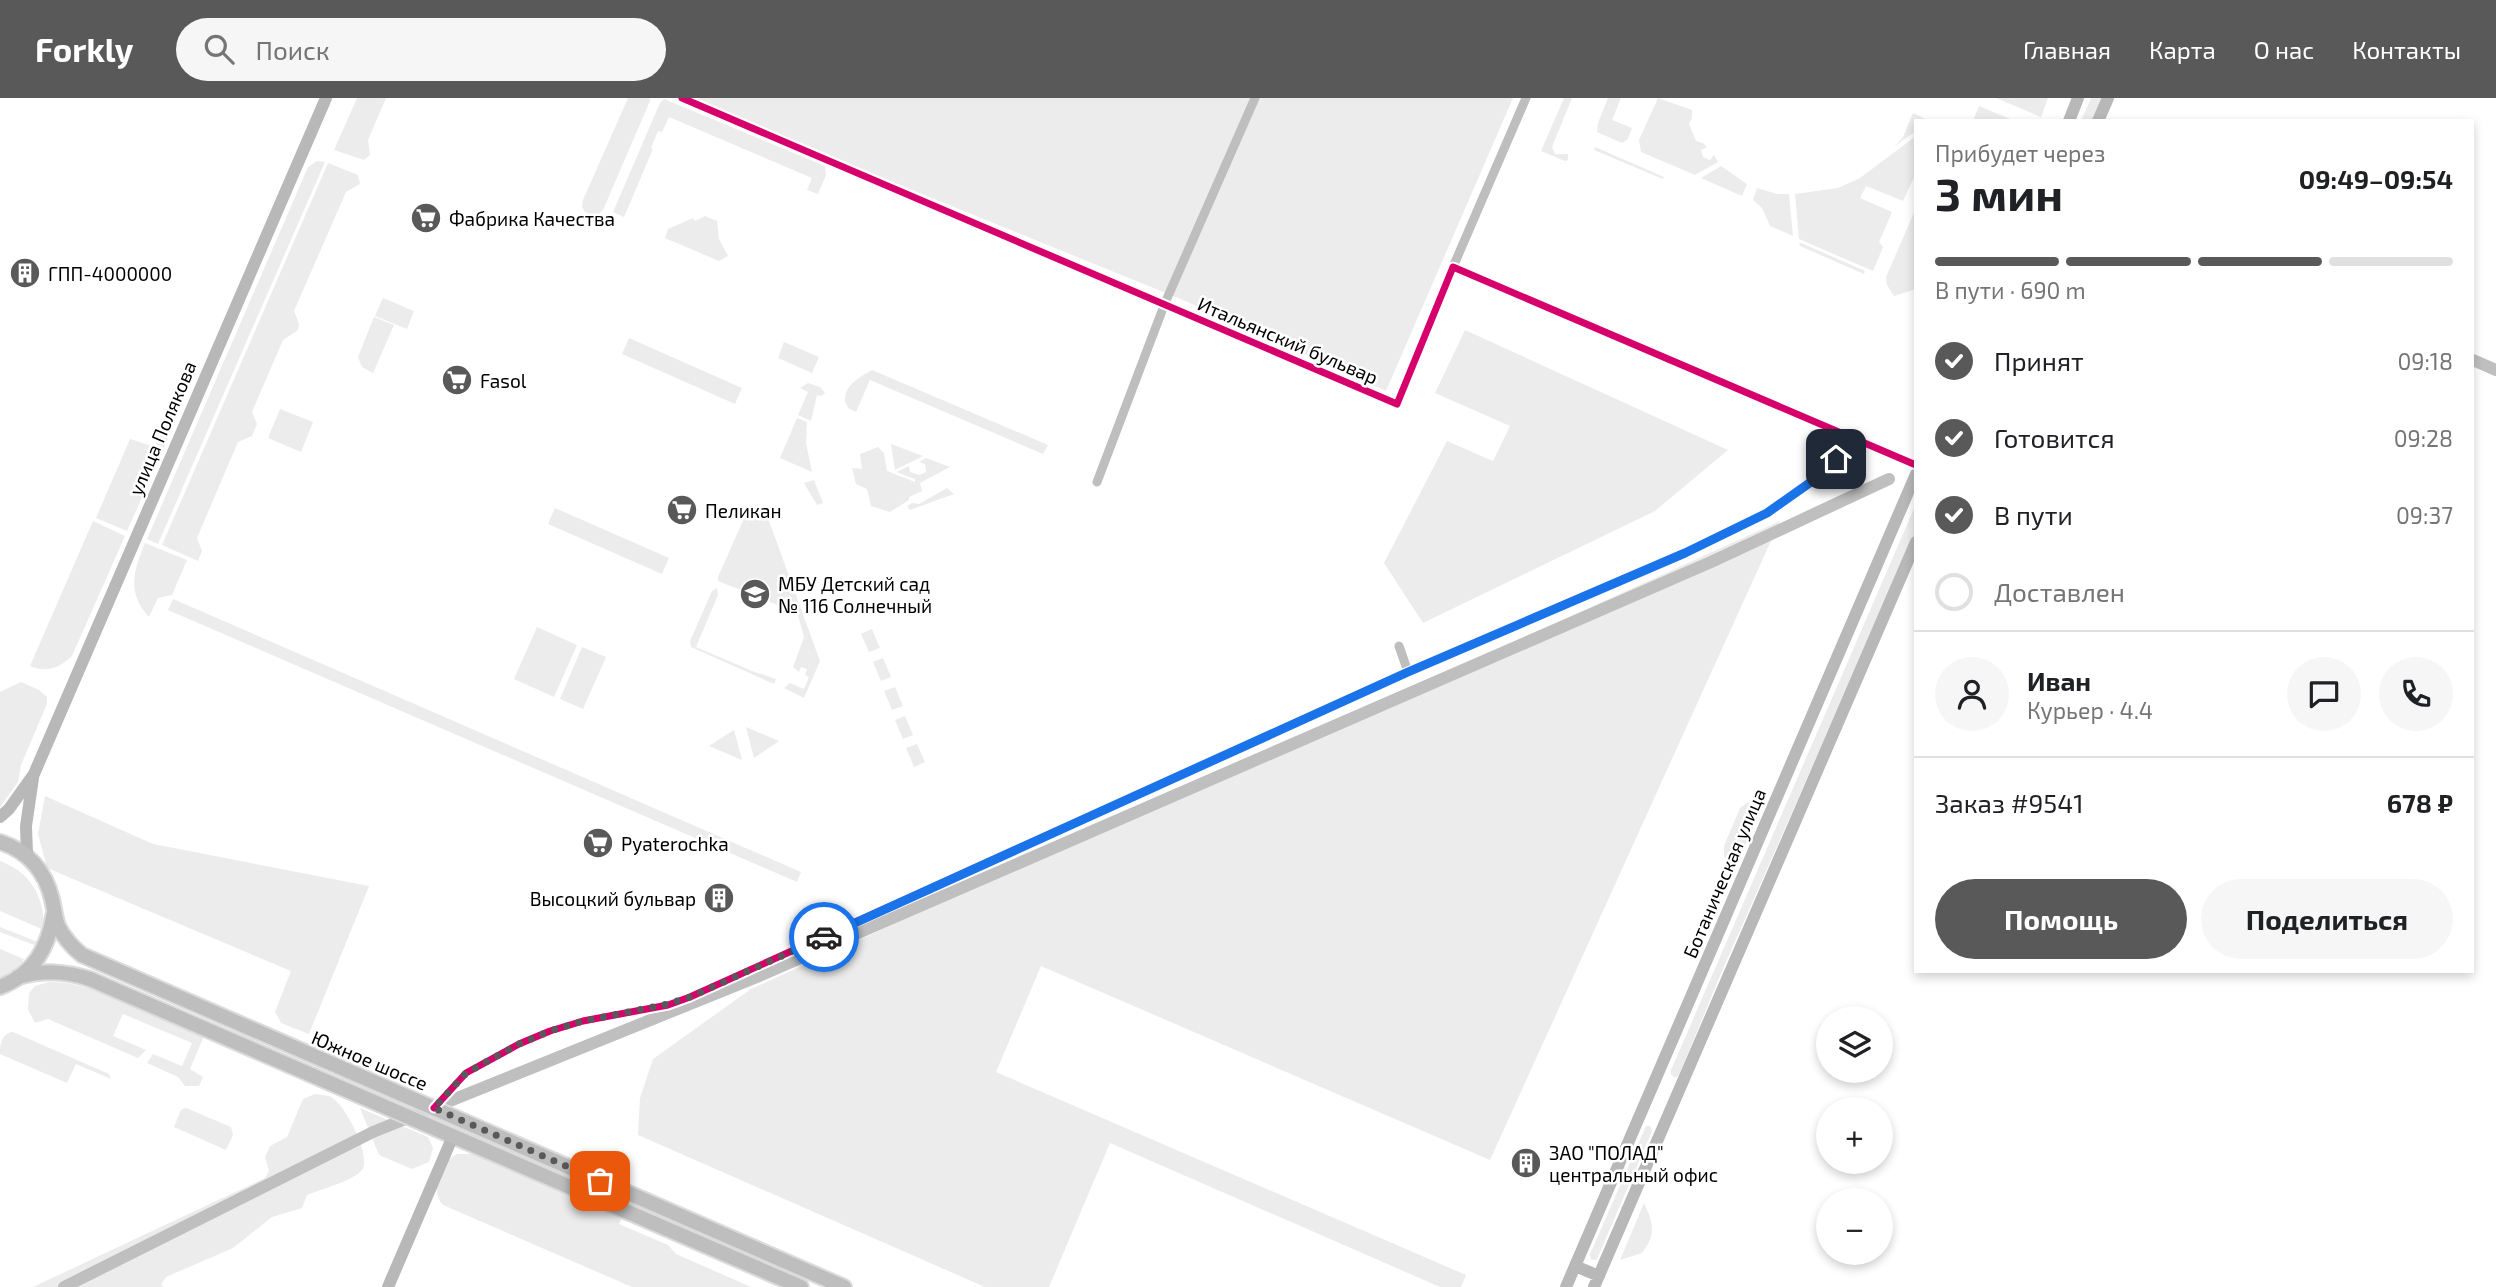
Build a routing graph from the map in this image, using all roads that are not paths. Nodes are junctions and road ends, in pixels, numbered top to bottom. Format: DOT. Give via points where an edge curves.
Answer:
graph roads {
  1 [pos="326,98"];
  2 [pos="682,98"];
  3 [pos="1255,98"];
  4 [pos="1526,98"];
  5 [pos="2078,98"];
  6 [pos="2108,98"];
  7 [pos="2070,119"];
  8 [pos="2099,119"];
  9 [pos="1453,267"];
  10 [pos="1165,303"];
  11 [pos="1854,440"];
  12 [pos="1914,464"];
  13 [pos="1097,482"];
  14 [pos="1914,483"];
  15 [pos="1914,547"];
  16 [pos="1399,646"];
  17 [pos="1408,672"];
  18 [pos="34,774"];
  19 [pos="0,817"];
  20 [pos="0,842"];
  21 [pos="27,854"];
  22 [pos="54,914"];
  23 [pos="18,977"];
  24 [pos="0,987"];
  25 [pos="1647,1099"];
  26 [pos="434,1108"];
  27 [pos="1671,1109"];
  28 [pos="453,1136"];
  29 [pos="1575,1266"];
  30 [pos="1597,1281"];
  31 [pos="387,1287"];
  32 [pos="802,1287"];
  33 [pos="844,1287"];
  34 [pos="1566,1287"];
  1 -- 18 [label="main road, улица Полякова"];
  2 -- 10 [label="street, Итальянский бульвар"];
  3 -- 10 [label="street"];
  4 -- 9 [label="street"];
  5 -- 7 [label="main road"];
  6 -- 8 [label="main road"];
  9 -- 10 [label="street, Итальянский бульвар" via="1398,404"];
  9 -- 11 [label="street"];
  10 -- 13 [label="street"];
  11 -- 12 [label="street"];
  11 -- 17 [label="street" via="1818,477 1767,513"];
  14 -- 25 [label="main road, Ботаническая улица"];
  15 -- 27 [label="main road"];
  16 -- 17 [label="street"];
  17 -- 26 [label="street" via="690,997 583,1021 519,1044 466,1073"];
  18 -- 19 [label="main road, улица Полякова"];
  18 -- 21 [label="main road, улица Полякова"];
  20 -- 21 [label="main road"];
  21 -- 22 [label="main road, Южное шоссе" via="46,881"];
  22 -- 23 [label="main road, Южное шоссе" via="40,957"];
  22 -- 26 [label="main road, Южное шоссе" via="63,935 82,955"];
  23 -- 24 [label="main road, Южное шоссе"];
  23 -- 28 [label="main road, Южное шоссе" via="57,971 90,979"];
  25 -- 27 [label="main road"];
  25 -- 29 [label="main road, Ботаническая улица"];
  26 -- 33 [label="main road, Южное шоссе"];
  27 -- 30 [label="main road"];
  28 -- 31 [label="main road"];
  28 -- 32 [label="main road, Южное шоссе"];
  29 -- 30 [label="main road"];
  29 -- 34 [label="main road, Ботаническая улица"];
}
